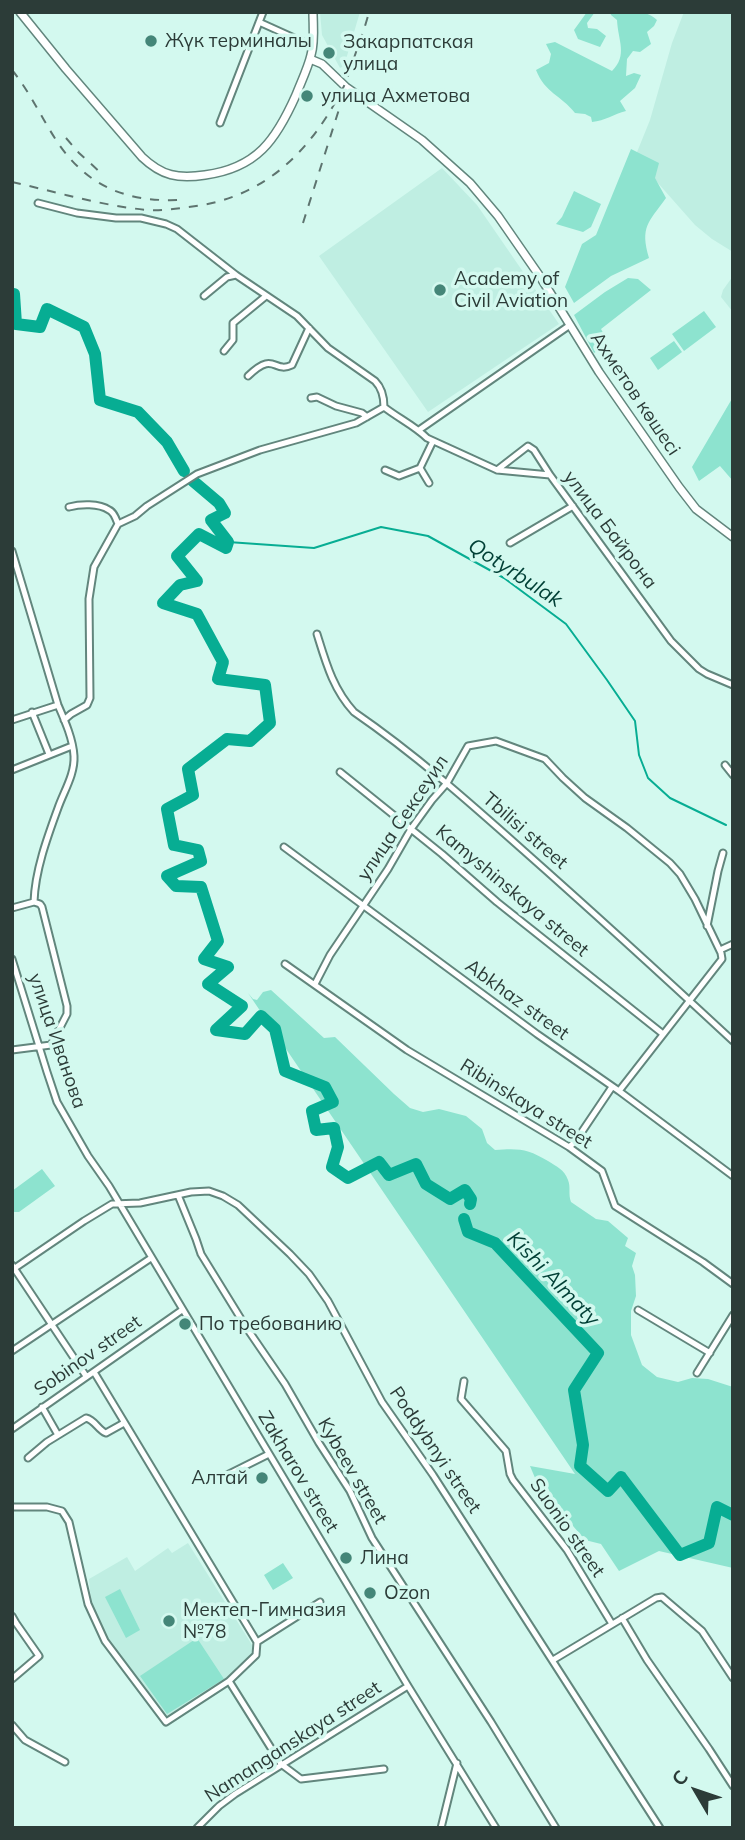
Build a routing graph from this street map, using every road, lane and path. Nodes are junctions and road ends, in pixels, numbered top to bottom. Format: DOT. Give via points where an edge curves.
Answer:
graph roads {
  1 [pos="20,12"];
  2 [pos="263,12"];
  3 [pos="313,12"];
  4 [pos="259,23"];
  5 [pos="312,46"];
  6 [pos="310,59"];
  7 [pos="220,123"];
  8 [pos="38,203"];
  9 [pos="236,275"];
  10 [pos="204,296"];
  11 [pos="266,296"];
  12 [pos="570,325"];
  13 [pos="309,328"];
  14 [pos="225,351"];
  15 [pos="248,376"];
  16 [pos="311,398"];
  17 [pos="384,407"];
  18 [pos="367,417"];
  19 [pos="419,430"];
  20 [pos="433,441"];
  21 [pos="420,468"];
  22 [pos="385,470"];
  23 [pos="498,470"];
  24 [pos="550,475"];
  25 [pos="429,483"];
  26 [pos="573,506"];
  27 [pos="69,507"];
  28 [pos="118,524"];
  29 [pos="733,537"];
  30 [pos="510,543"];
  31 [pos="12,551"];
  32 [pos="317,634"];
  33 [pos="733,685"];
  34 [pos="58,705"];
  35 [pos="32,712"];
  36 [pos="12,720"];
  37 [pos="64,720"];
  38 [pos="72,746"];
  39 [pos="49,754"];
  40 [pos="725,765"];
  41 [pos="12,770"];
  42 [pos="340,772"];
  43 [pos="733,775"];
  44 [pos="447,783"];
  45 [pos="411,829"];
  46 [pos="284,847"];
  47 [pos="723,853"];
  48 [pos="34,902"];
  49 [pos="363,905"];
  50 [pos="12,908"];
  51 [pos="707,926"];
  52 [pos="733,944"];
  53 [pos="720,950"];
  54 [pos="12,959"];
  55 [pos="285,964"];
  56 [pos="314,984"];
  57 [pos="689,1000"];
  58 [pos="663,1034"];
  59 [pos="733,1041"];
  60 [pos="38,1046"];
  61 [pos="12,1049"];
  62 [pos="612,1087"];
  63 [pos="619,1091"];
  64 [pos="569,1147"];
  65 [pos="733,1176"];
  66 [pos="178,1195"];
  67 [pos="119,1203"];
  68 [pos="151,1258"];
  69 [pos="13,1268"];
  70 [pos="733,1284"];
  71 [pos="182,1310"];
  72 [pos="638,1310"];
  73 [pos="733,1315"];
  74 [pos="51,1324"];
  75 [pos="12,1351"];
  76 [pos="710,1353"];
  77 [pos="94,1372"];
  78 [pos="697,1373"];
  79 [pos="86,1376"];
  80 [pos="464,1381"];
  81 [pos="42,1407"];
  82 [pos="124,1423"];
  83 [pos="12,1429"];
  84 [pos="58,1434"];
  85 [pos="269,1454"];
  86 [pos="28,1458"];
  87 [pos="215,1481"];
  88 [pos="12,1507"];
  89 [pos="320,1602"];
  90 [pos="12,1616"];
  91 [pos="622,1618"];
  92 [pos="612,1624"];
  93 [pos="257,1642"];
  94 [pos="553,1660"];
  95 [pos="733,1678"];
  96 [pos="12,1679"];
  97 [pos="229,1681"];
  98 [pos="408,1686"];
  99 [pos="12,1724"];
  100 [pos="65,1762"];
  101 [pos="457,1763"];
  102 [pos="281,1764"];
  103 [pos="384,1769"];
  104 [pos="733,1786"];
  105 [pos="197,1828"];
  106 [pos="440,1828"];
  107 [pos="496,1828"];
  108 [pos="556,1828"];
  109 [pos="660,1828"];
  1 -- 6 [label="street" via="142,156 160,171 178,177 232,169 264,148 285,119"];
  2 -- 4 [label="street"];
  3 -- 5 [label="street"];
  4 -- 5 [label="street"];
  4 -- 7 [label="street"];
  5 -- 6 [label="street"];
  6 -- 12 [label="street, Ахметов көшесі" via="422,140 470,183 498,216"];
  8 -- 9 [label="street, улица Байрона" via="77,213 166,224"];
  9 -- 10 [label="street"];
  9 -- 11 [label="street, улица Байрона"];
  11 -- 13 [label="street, улица Байрона"];
  11 -- 14 [label="street" via="233,323 233,340"];
  12 -- 19 [label="street"];
  12 -- 29 [label="street, Ахметов көшесі" via="679,487 696,509"];
  13 -- 15 [label="street" via="292,365 286,368 267,362"];
  13 -- 17 [label="street, улица Байрона" via="380,386"];
  16 -- 18 [label="street"];
  17 -- 18 [label="street"];
  17 -- 19 [label="street, улица Байрона"];
  18 -- 28 [label="street" via="197,474"];
  19 -- 20 [label="street, улица Байрона"];
  20 -- 21 [label="street"];
  20 -- 23 [label="street, улица Байрона"];
  21 -- 22 [label="street" via="399,476"];
  21 -- 25 [label="street"];
  23 -- 24 [label="street, улица Байрона"];
  23 -- 24 [label="street" via="528,446"];
  24 -- 26 [label="street, улица Байрона"];
  26 -- 30 [label="street"];
  26 -- 33 [label="street, улица Байрона" via="671,641 699,669"];
  27 -- 28 [label="street" via="107,509"];
  28 -- 37 [label="street" via="94,567 89,599 90,698 88,705"];
  31 -- 34 [label="street"];
  32 -- 44 [label="street, Tbilisi street" via="330,676 345,702"];
  34 -- 35 [label="street"];
  34 -- 37 [label="street"];
  35 -- 36 [label="street"];
  35 -- 39 [label="street"];
  37 -- 38 [label="street"];
  38 -- 39 [label="street"];
  38 -- 48 [label="street" via="71,775 52,822"];
  39 -- 41 [label="street"];
  40 -- 43 [label="street"];
  42 -- 45 [label="street, Kamyshinskaya street"];
  44 -- 45 [label="street, улица Сексеуил"];
  44 -- 51 [label="street, улица Сексеуил" via="468,746 496,741 545,759 585,798 670,863"];
  44 -- 57 [label="street, Tbilisi street"];
  45 -- 49 [label="street, улица Сексеуил"];
  45 -- 58 [label="street, Kamyshinskaya street"];
  46 -- 49 [label="street, Abkhaz street"];
  47 -- 51 [label="street"];
  48 -- 50 [label="street"];
  48 -- 60 [label="street" via="42,907 67,1006 51,1045"];
  49 -- 56 [label="street, улица Сексеуил"];
  49 -- 62 [label="street, Abkhaz street"];
  51 -- 53 [label="street, улица Сексеуил"];
  52 -- 53 [label="street"];
  53 -- 57 [label="street" via="722,958"];
  54 -- 60 [label="street, улица Иванова"];
  55 -- 56 [label="street, Ribinskaya street"];
  56 -- 64 [label="street, Ribinskaya street" via="407,1050"];
  57 -- 58 [label="street"];
  57 -- 59 [label="street, Tbilisi street"];
  58 -- 63 [label="street"];
  60 -- 61 [label="street"];
  60 -- 67 [label="street, улица Иванова" via="57,1101"];
  62 -- 63 [label="street, Abkhaz street"];
  62 -- 64 [label="street"];
  63 -- 65 [label="street, Abkhaz street"];
  64 -- 70 [label="street, Ribinskaya street" via="602,1171 615,1206"];
  66 -- 67 [label="street, Poddybnyi street"];
  66 -- 94 [label="street, Poddybnyi street" via="209,1191 223,1196 309,1274 382,1402"];
  66 -- 108 [label="street, Kybeev street" via="201,1254 285,1384 372,1538"];
  67 -- 68 [label="street, Zakharov street"];
  67 -- 69 [label="street" via="84,1220"];
  68 -- 71 [label="street, Zakharov street"];
  68 -- 74 [label="street"];
  69 -- 74 [label="street"];
  71 -- 77 [label="street, Sobinov street"];
  71 -- 85 [label="street, Zakharov street"];
  72 -- 76 [label="street"];
  73 -- 76 [label="street"];
  74 -- 75 [label="street"];
  74 -- 79 [label="street"];
  76 -- 78 [label="street"];
  77 -- 79 [label="street, Sobinov street"];
  77 -- 82 [label="street"];
  79 -- 81 [label="street, Sobinov street"];
  80 -- 92 [label="street, Suonio street" via="461,1399 506,1451 513,1480 567,1550"];
  81 -- 83 [label="street, Sobinov street"];
  81 -- 84 [label="street"];
  82 -- 84 [label="street" via="106,1433 86,1418"];
  82 -- 93 [label="street"];
  84 -- 86 [label="street"];
  85 -- 87 [label="street"];
  85 -- 98 [label="street, Zakharov street"];
  88 -- 97 [label="street" via="62,1511 69,1522 88,1604 105,1641 166,1722"];
  89 -- 93 [label="street"];
  90 -- 96 [label="street" via="39,1656"];
  91 -- 92 [label="street"];
  91 -- 95 [label="street" via="662,1597 702,1630"];
  91 -- 104 [label="street"];
  92 -- 94 [label="street"];
  93 -- 97 [label="street" via="256,1655"];
  94 -- 109 [label="street, Poddybnyi street"];
  97 -- 102 [label="street"];
  98 -- 101 [label="street, Zakharov street"];
  98 -- 102 [label="street, Namanganskaya street"];
  99 -- 100 [label="street" via="25,1740"];
  101 -- 106 [label="street"];
  101 -- 107 [label="street, Zakharov street"];
  102 -- 103 [label="street" via="305,1780"];
  102 -- 105 [label="street, Namanganskaya street" via="219,1806"];
}
